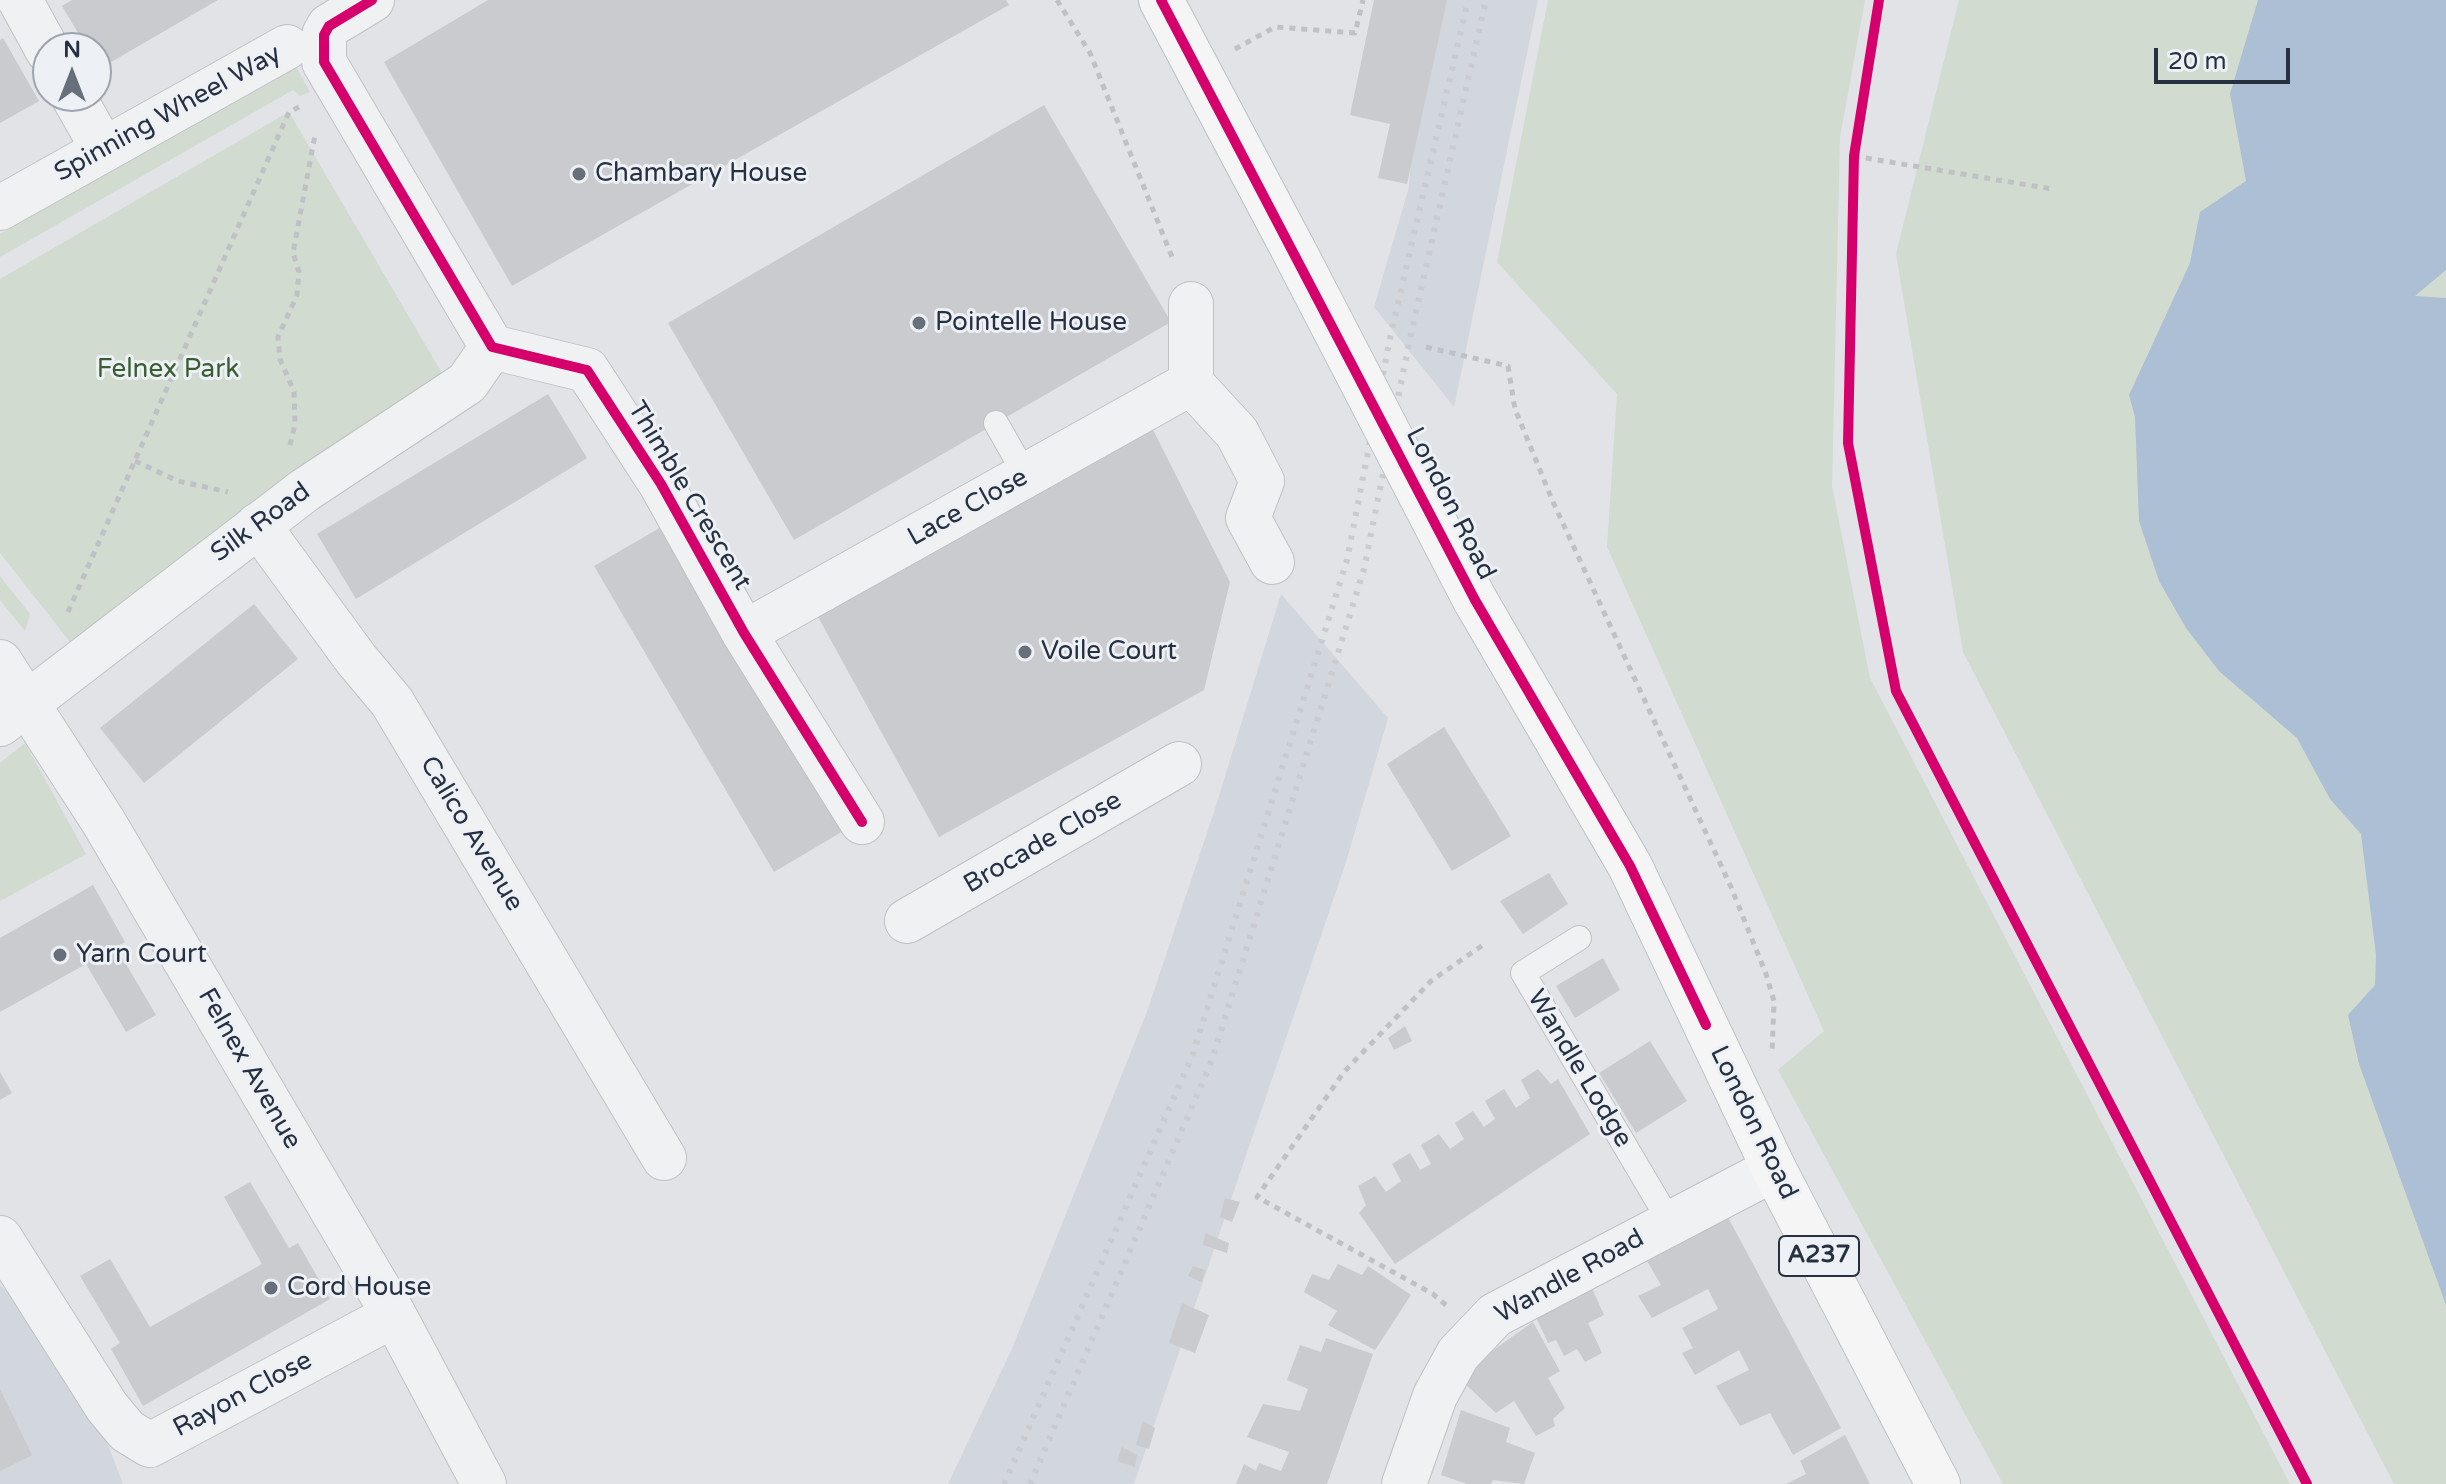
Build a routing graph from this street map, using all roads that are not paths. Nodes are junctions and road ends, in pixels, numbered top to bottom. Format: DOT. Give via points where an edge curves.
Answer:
graph roads {
  1 [pos="20,0"];
  2 [pos="372,0"];
  3 [pos="1161,0"];
  4 [pos="38,32"];
  5 [pos="305,45"];
  6 [pos="82,112"];
  7 [pos="103,149"];
  8 [pos="0,208"];
  9 [pos="1191,304"];
  10 [pos="492,347"];
  11 [pos="1191,383"];
  12 [pos="996,423"];
  13 [pos="1026,476"];
  14 [pos="247,509"];
  15 [pos="1272,562"];
  16 [pos="744,633"];
  17 [pos="0,662"];
  18 [pos="14,713"];
  19 [pos="1179,764"];
  20 [pos="862,822"];
  21 [pos="907,921"];
  22 [pos="1579,938"];
  23 [pos="664,1158"];
  24 [pos="1774,1169"];
  25 [pos="1670,1222"];
  26 [pos="0,1238"];
  27 [pos="394,1315"];
  28 [pos="484,1484"];
  29 [pos="1404,1484"];
  30 [pos="1938,1484"];
  1 -- 4 [label="street"];
  2 -- 5 [label="street, Spinning Wheel Way"];
  3 -- 24 [label="main road, London Road / A237, bridge" via="1475,600 1630,866"];
  5 -- 7 [label="street, Spinning Wheel Way"];
  5 -- 10 [label="street" via="324,62"];
  6 -- 7 [label="street"];
  7 -- 8 [label="street, Spinning Wheel Way"];
  9 -- 11 [label="street"];
  10 -- 14 [label="street, Silk Road" via="467,383 305,490"];
  10 -- 16 [label="street, Thimble Crescent" via="587,370 661,484"];
  11 -- 13 [label="street, Lace Close"];
  11 -- 15 [label="street" via="1237,433 1262,481 1248,518"];
  12 -- 13 [label="lane"];
  13 -- 16 [label="street, Lace Close"];
  14 -- 18 [label="street, Silk Road"];
  14 -- 23 [label="street, Calico Avenue" via="392,702"];
  16 -- 20 [label="street, Thimble Crescent"];
  17 -- 18 [label="street, Felnex Avenue"];
  18 -- 27 [label="street, Felnex Avenue" via="103,821"];
  19 -- 21 [label="street, Brocade Close"];
  22 -- 25 [label="lane, Wandle Lodge" via="1523,973"];
  24 -- 25 [label="street, Wandle Road"];
  24 -- 30 [label="main road, London Road / A237"];
  25 -- 29 [label="street, Wandle Road" via="1495,1315 1477,1332 1435,1396"];
  26 -- 27 [label="street, Rayon Close" via="107,1407 127,1431 150,1445"];
  27 -- 28 [label="street, Felnex Avenue"];
}
